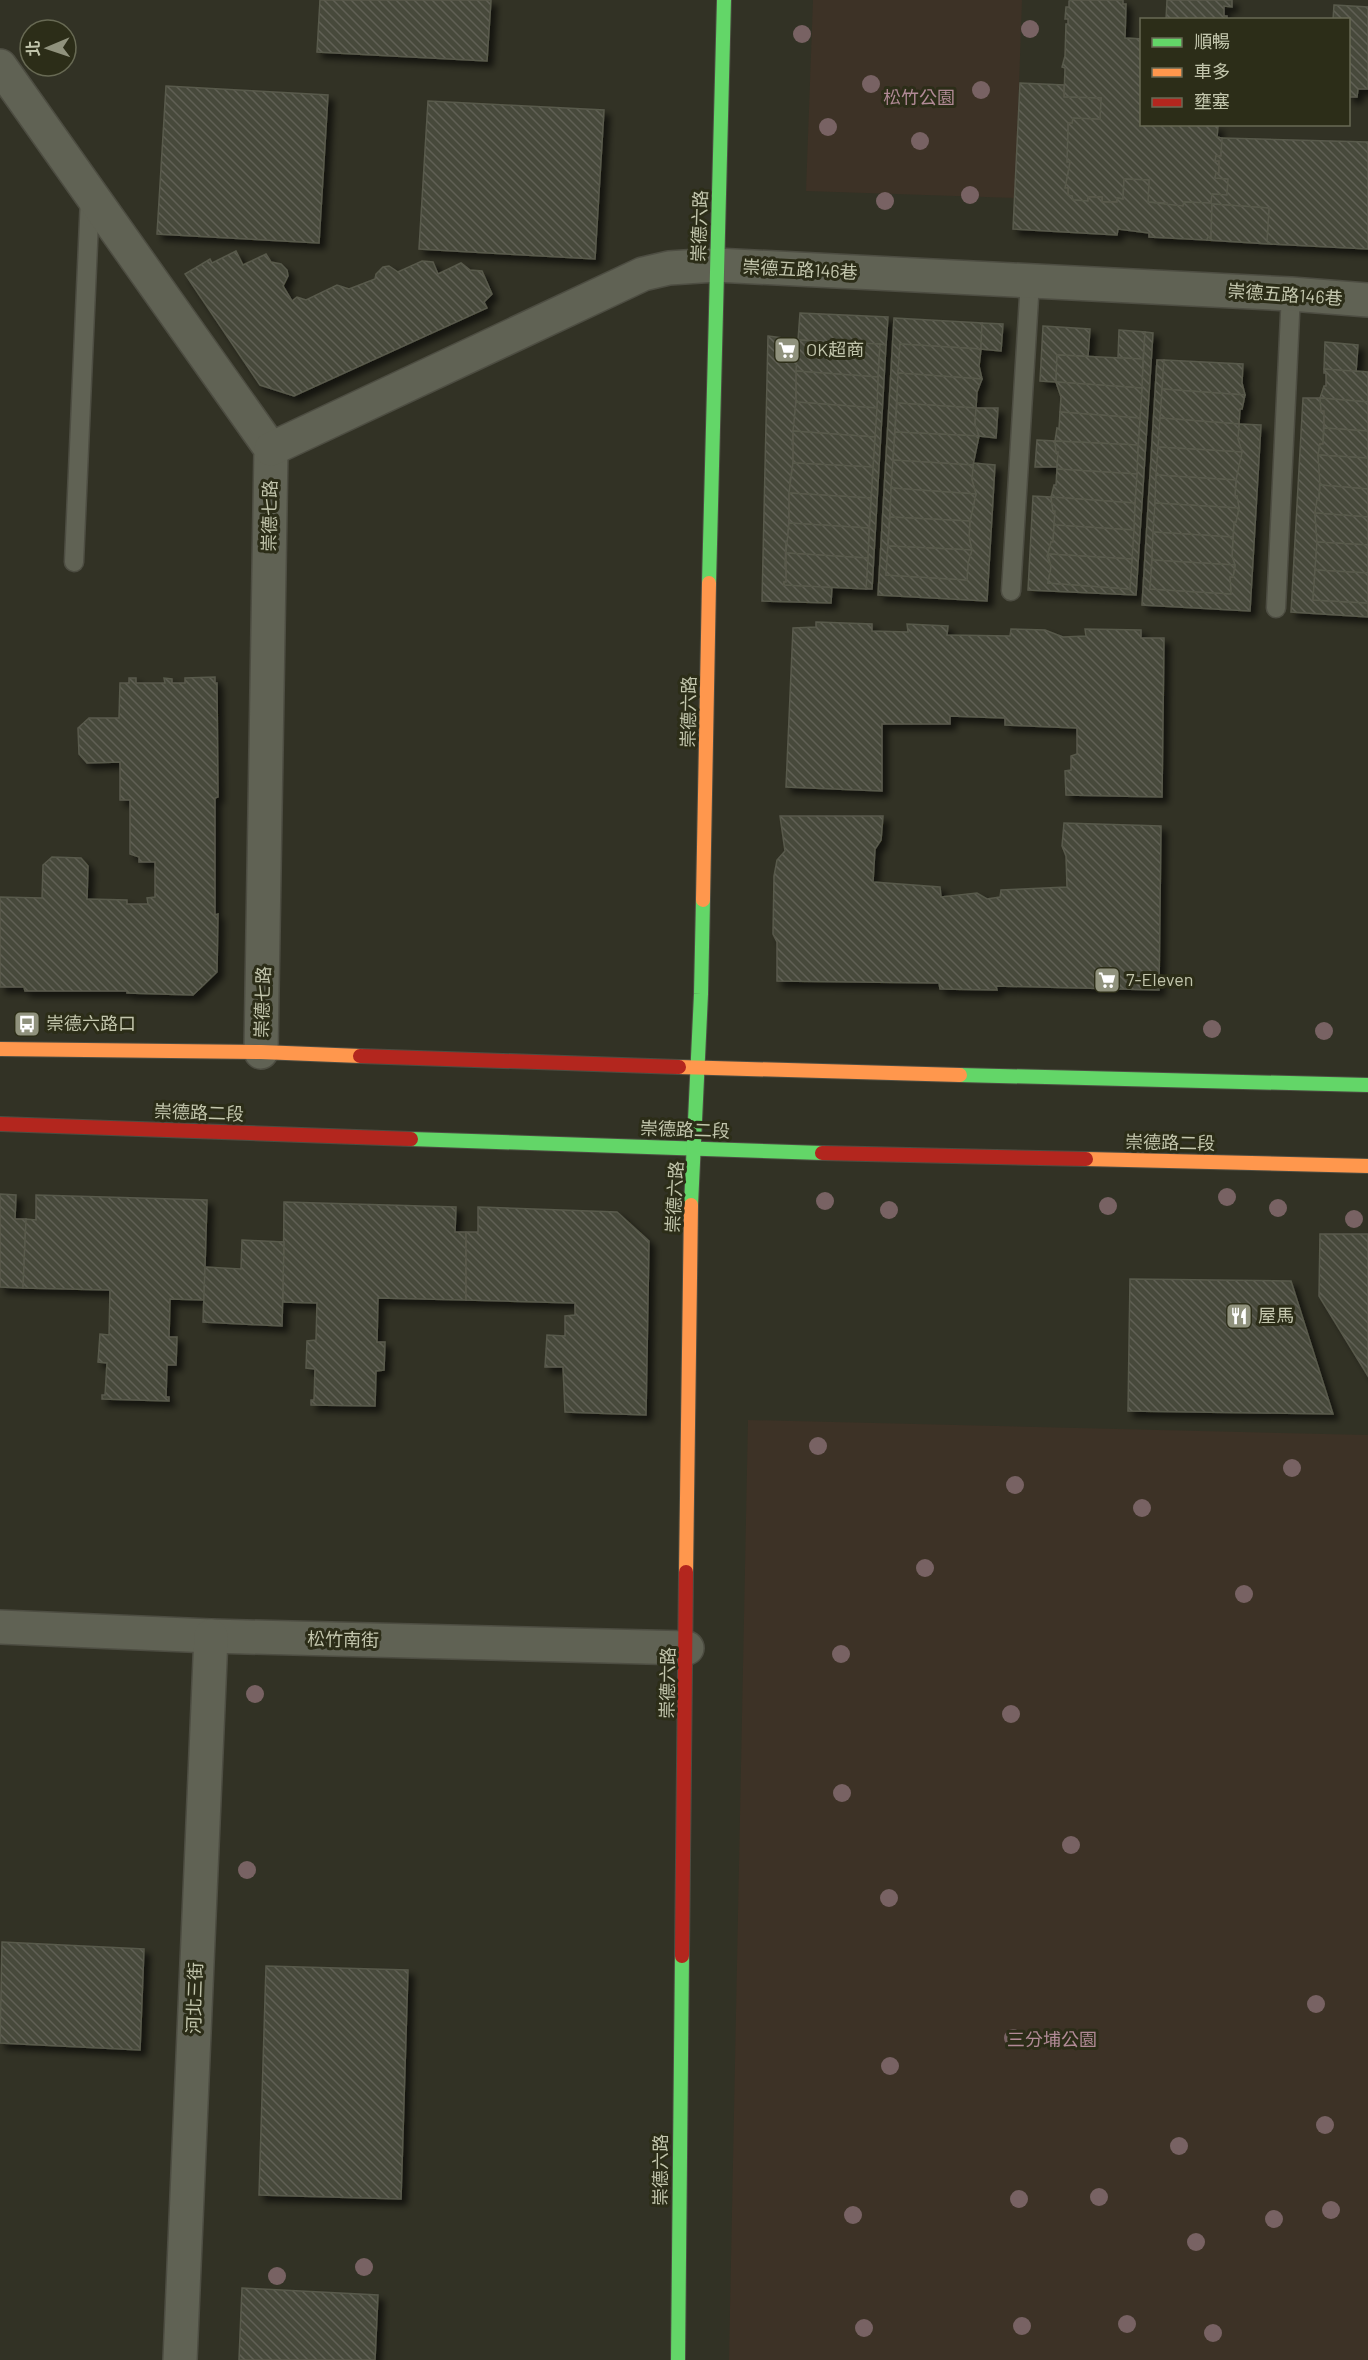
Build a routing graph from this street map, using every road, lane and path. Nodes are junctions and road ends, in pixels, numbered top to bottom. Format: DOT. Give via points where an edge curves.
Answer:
graph roads {
  1 [pos="724,0"];
  2 [pos="0,66"];
  3 [pos="90,194"];
  4 [pos="716,265"];
  5 [pos="1030,281"];
  6 [pos="1291,294"];
  7 [pos="1368,300"];
  8 [pos="271,449"];
  9 [pos="74,562"];
  10 [pos="1011,591"];
  11 [pos="1276,608"];
  12 [pos="0,1049"];
  13 [pos="261,1052"];
  14 [pos="697,1068"];
  15 [pos="1368,1085"];
  16 [pos="0,1124"];
  17 [pos="695,1148"];
  18 [pos="1368,1166"];
  19 [pos="0,1627"];
  20 [pos="211,1636"];
  21 [pos="687,1648"];
  22 [pos="180,2360"];
  23 [pos="678,2360"];
  1 -- 4 [label="main road, 崇德六路"];
  2 -- 3 [label="street"];
  3 -- 8 [label="street"];
  3 -- 9 [label="lane"];
  4 -- 5 [label="street, 崇德五路146巷"];
  4 -- 8 [label="street, 崇德五路146巷" via="643,274"];
  4 -- 14 [label="main road, 崇德六路"];
  5 -- 6 [label="street, 崇德五路146巷"];
  5 -- 10 [label="lane"];
  6 -- 7 [label="street, 崇德五路146巷"];
  6 -- 11 [label="lane"];
  8 -- 13 [label="street, 崇德七路"];
  12 -- 13 [label="main road"];
  13 -- 14 [label="main road"];
  14 -- 15 [label="main road"];
  14 -- 17 [label="main road, 崇德六路"];
  16 -- 17 [label="main road, 崇德路二段"];
  17 -- 18 [label="main road, 崇德路二段"];
  17 -- 21 [label="main road, 崇德六路" via="690,1219"];
  19 -- 20 [label="street, 松竹南街"];
  20 -- 21 [label="street, 松竹南街"];
  20 -- 22 [label="street, 河北三街"];
  21 -- 23 [label="main road, 崇德六路"];
}
